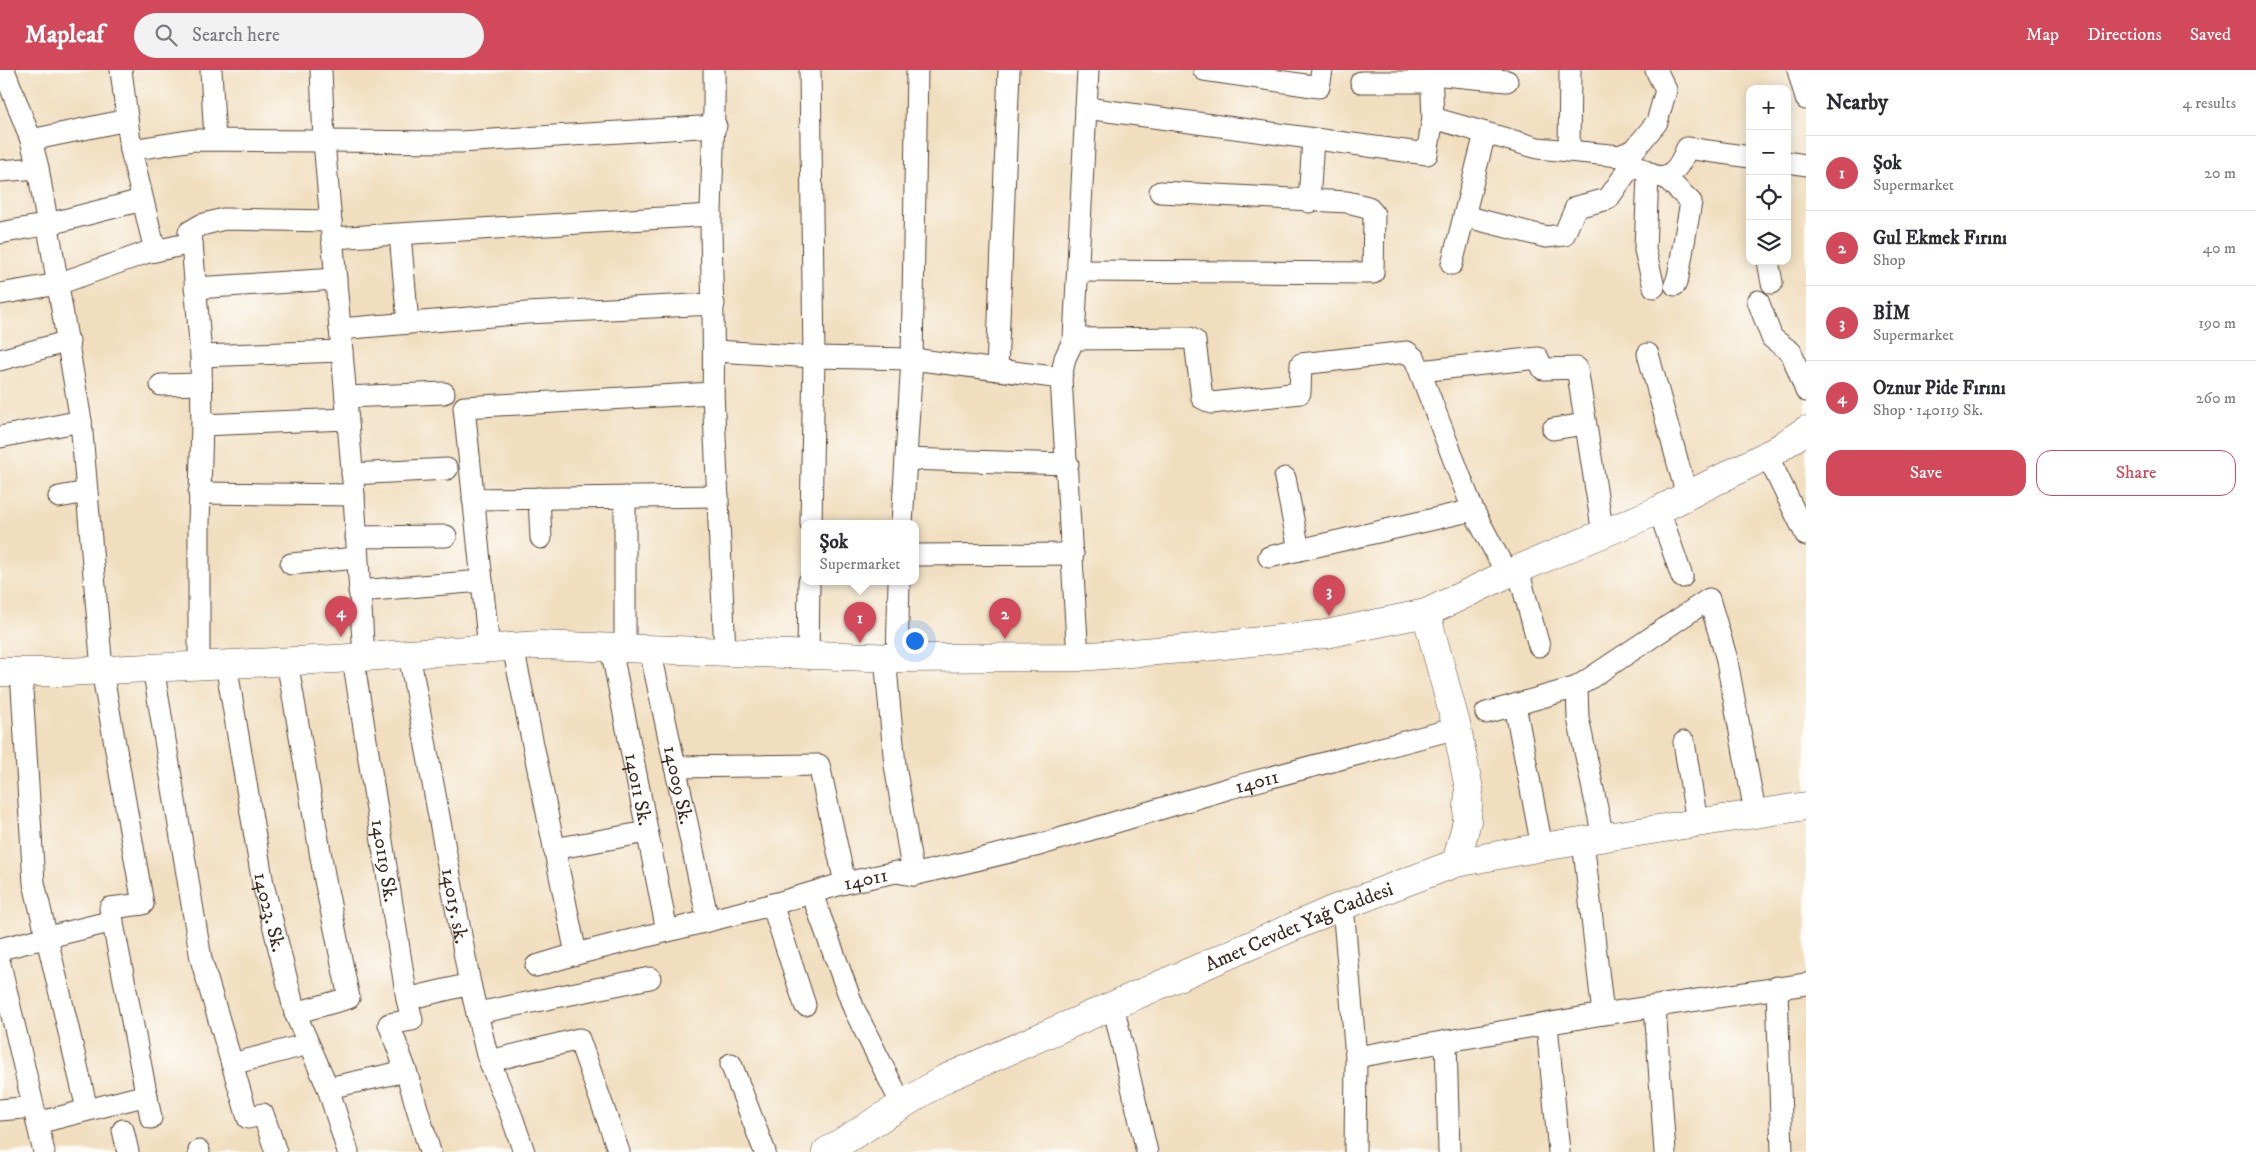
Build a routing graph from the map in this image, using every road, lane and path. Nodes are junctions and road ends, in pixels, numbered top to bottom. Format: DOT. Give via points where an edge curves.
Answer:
graph roads {
  1 [pos="121,70"];
  2 [pos="211,70"];
  3 [pos="321,70"];
  4 [pos="714,70"];
  5 [pos="810,70"];
  6 [pos="917,70"];
  7 [pos="1009,70"];
  8 [pos="1088,70"];
  9 [pos="1204,70"];
  10 [pos="1322,70"];
  11 [pos="1570,70"];
  12 [pos="1656,70"];
  13 [pos="1798,70"];
  14 [pos="10,71"];
  15 [pos="1432,76"];
  16 [pos="1507,81"];
  17 [pos="1361,82"];
  18 [pos="7,96"];
  19 [pos="1806,99"];
  20 [pos="1086,108"];
  21 [pos="1433,118"];
  22 [pos="127,120"];
  23 [pos="716,126"];
  24 [pos="1484,133"];
  25 [pos="1313,139"];
  26 [pos="31,140"];
  27 [pos="215,140"];
  28 [pos="324,141"];
  29 [pos="131,150"];
  30 [pos="1569,151"];
  31 [pos="1746,156"];
  32 [pos="1791,163"];
  33 [pos="1806,165"];
  34 [pos="1642,167"];
  35 [pos="38,168"];
  36 [pos="0,171"];
  37 [pos="1160,192"];
  38 [pos="142,200"];
  39 [pos="1309,202"];
  40 [pos="712,215"];
  41 [pos="1464,216"];
  42 [pos="49,224"];
  43 [pos="332,230"];
  44 [pos="0,234"];
  45 [pos="400,235"];
  46 [pos="192,243"];
  47 [pos="155,251"];
  48 [pos="1452,264"];
  49 [pos="1769,265"];
  50 [pos="1078,271"];
  51 [pos="336,279"];
  52 [pos="58,284"];
  53 [pos="1772,284"];
  54 [pos="196,288"];
  55 [pos="0,294"];
  56 [pos="1758,301"];
  57 [pos="714,304"];
  58 [pos="408,323"];
  59 [pos="340,329"];
  60 [pos="1074,339"];
  61 [pos="69,342"];
  62 [pos="714,351"];
  63 [pos="342,352"];
  64 [pos="1648,354"];
  65 [pos="201,356"];
  66 [pos="814,357"];
  67 [pos="0,360"];
  68 [pos="912,360"];
  69 [pos="997,370"];
  70 [pos="1420,371"];
  71 [pos="1061,378"];
  72 [pos="201,384"];
  73 [pos="161,385"];
  74 [pos="1806,391"];
  75 [pos="444,393"];
  76 [pos="713,393"];
  77 [pos="346,397"];
  78 [pos="348,419"];
  79 [pos="82,421"];
  80 [pos="1585,424"];
  81 [pos="202,425"];
  82 [pos="1553,429"];
  83 [pos="1806,430"];
  84 [pos="0,437"];
  85 [pos="1767,455"];
  86 [pos="906,459"];
  87 [pos="1068,464"];
  88 [pos="448,469"];
  89 [pos="1285,478"];
  90 [pos="353,484"];
  91 [pos="87,492"];
  92 [pos="200,493"];
  93 [pos="718,496"];
  94 [pos="1687,496"];
  95 [pos="59,497"];
  96 [pos="625,497"];
  97 [pos="473,498"];
  98 [pos="539,498"];
  99 [pos="1473,510"];
  100 [pos="1659,510"];
  101 [pos="811,520"];
  102 [pos="902,520"];
  103 [pos="1603,534"];
  104 [pos="446,536"];
  105 [pos="1806,536"];
  106 [pos="356,537"];
  107 [pos="541,538"];
  108 [pos="1299,550"];
  109 [pos="919,554"];
  110 [pos="1073,554"];
  111 [pos="1269,557"];
  112 [pos="358,558"];
  113 [pos="291,564"];
  114 [pos="1512,572"];
  115 [pos="1682,577"];
  116 [pos="482,581"];
  117 [pos="809,585"];
  118 [pos="899,585"];
  119 [pos="360,591"];
  120 [pos="1426,613"];
  121 [pos="1539,646"];
  122 [pos="501,648"];
  123 [pos="629,649"];
  124 [pos="725,652"];
  125 [pos="409,654"];
  126 [pos="808,655"];
  127 [pos="358,657"];
  128 [pos="891,657"];
  129 [pos="1078,657"];
  130 [pos="288,661"];
  131 [pos="226,664"];
  132 [pos="199,665"];
  133 [pos="153,668"];
  134 [pos="102,670"];
  135 [pos="10,672"];
  136 [pos="1577,687"];
  137 [pos="1515,705"];
  138 [pos="1486,713"];
  139 [pos="1457,728"];
  140 [pos="1684,742"];
  141 [pos="675,767"];
  142 [pos="1806,806"];
  143 [pos="1755,812"];
  144 [pos="1697,822"];
  145 [pos="647,832"];
  146 [pos="1593,839"];
  147 [pos="1542,847"];
  148 [pos="554,849"];
  149 [pos="1456,863"];
  150 [pos="913,875"];
  151 [pos="845,883"];
  152 [pos="812,894"];
  153 [pos="772,904"];
  154 [pos="1343,906"];
  155 [pos="113,921"];
  156 [pos="708,921"];
  157 [pos="667,931"];
  158 [pos="46,937"];
  159 [pos="0,949"];
  160 [pos="576,954"];
  161 [pos="0,964"];
  162 [pos="536,966"];
  163 [pos="650,978"];
  164 [pos="470,984"];
  165 [pos="1806,984"];
  166 [pos="1777,986"];
  167 [pos="408,999"];
  168 [pos="805,1005"];
  169 [pos="1113,1005"];
  170 [pos="1655,1008"];
  171 [pos="295,1013"];
  172 [pos="477,1013"];
  173 [pos="1603,1014"];
  174 [pos="1547,1025"];
  175 [pos="1446,1041"];
  176 [pos="308,1044"];
  177 [pos="1356,1057"];
  178 [pos="490,1061"];
  179 [pos="232,1064"];
  180 [pos="731,1064"];
  181 [pos="406,1071"];
  182 [pos="328,1088"];
  183 [pos="147,1095"];
  184 [pos="902,1105"];
  185 [pos="87,1109"];
  186 [pos="0,1110"];
  187 [pos="35,1115"];
  188 [pos="151,1118"];
  189 [pos="123,1130"];
  190 [pos="44,1152"];
  191 [pos="128,1152"];
  192 [pos="276,1152"];
  193 [pos="348,1152"];
  194 [pos="430,1152"];
  195 [pos="524,1152"];
  196 [pos="619,1152"];
  197 [pos="766,1152"];
  198 [pos="826,1152"];
  199 [pos="1147,1152"];
  200 [pos="1355,1152"];
  201 [pos="1449,1152"];
  202 [pos="1559,1152"];
  203 [pos="1665,1152"];
  204 [pos="1782,1152"];
  1 -- 22 [label="street"];
  2 -- 27 [label="street"];
  3 -- 28 [label="street, 140119 Sk."];
  4 -- 23 [label="street"];
  5 -- 66 [label="street"];
  6 -- 68 [label="street"];
  7 -- 69 [label="street"];
  8 -- 20 [label="street"];
  9 -- 10 [label="street" via="1319,87"];
  11 -- 30 [label="street"];
  12 -- 34 [label="street" via="1666,90 1657,122 1634,148"];
  13 -- 19 [label="street"];
  14 -- 18 [label="street"];
  15 -- 16 [label="street"];
  15 -- 17 [label="street"];
  15 -- 21 [label="street"];
  18 -- 26 [label="street"];
  20 -- 25 [label="street"];
  20 -- 50 [label="street"];
  21 -- 24 [label="street"];
  21 -- 25 [label="street" via="1427,154"];
  22 -- 26 [label="street"];
  22 -- 29 [label="street"];
  23 -- 28 [label="street" via="460,142"];
  23 -- 40 [label="street"];
  24 -- 30 [label="street" via="1538,148"];
  24 -- 41 [label="street"];
  25 -- 39 [label="street"];
  26 -- 35 [label="street"];
  27 -- 28 [label="street"];
  27 -- 29 [label="street"];
  28 -- 43 [label="street, 140119 Sk."];
  29 -- 38 [label="street"];
  30 -- 34 [label="street"];
  31 -- 34 [label="street" via="1687,148 1681,164"];
  32 -- 33 [label="street"];
  34 -- 34 [label="street" via="1691,202 1678,277 1664,286 1645,250"];
  34 -- 41 [label="street" via="1608,199 1576,207 1564,235 1546,237"];
  35 -- 36 [label="street"];
  35 -- 42 [label="street"];
  37 -- 39 [label="street"];
  38 -- 42 [label="street"];
  38 -- 47 [label="street"];
  39 -- 50 [label="street" via="1347,202 1368,207 1374,214 1373,273"];
  40 -- 45 [label="street"];
  40 -- 57 [label="street"];
  41 -- 48 [label="street"];
  42 -- 44 [label="street"];
  42 -- 52 [label="street"];
  43 -- 45 [label="street"];
  43 -- 46 [label="street" via="224,219 189,232"];
  43 -- 51 [label="street, 140119 Sk."];
  45 -- 58 [label="street"];
  46 -- 47 [label="street"];
  46 -- 54 [label="street"];
  47 -- 52 [label="street"];
  49 -- 53 [label="street"];
  50 -- 60 [label="street"];
  51 -- 54 [label="street"];
  51 -- 59 [label="street, 140119 Sk."];
  52 -- 55 [label="street"];
  52 -- 61 [label="street"];
  54 -- 65 [label="street"];
  56 -- 74 [label="street" via="1772,338 1790,352"];
  57 -- 58 [label="street" via="527,313"];
  57 -- 62 [label="street"];
  58 -- 59 [label="street"];
  59 -- 63 [label="street, 140119 Sk."];
  60 -- 70 [label="street" via="1190,338 1195,341 1202,398 1212,403 1300,393 1301,364 1407,352 1415,359"];
  60 -- 71 [label="street" via="1064,358"];
  61 -- 67 [label="street"];
  61 -- 79 [label="street"];
  62 -- 66 [label="street"];
  62 -- 76 [label="street"];
  63 -- 65 [label="street"];
  63 -- 77 [label="street, 140119 Sk."];
  64 -- 94 [label="street"];
  65 -- 72 [label="street"];
  66 -- 68 [label="street"];
  66 -- 101 [label="street"];
  68 -- 69 [label="street"];
  68 -- 86 [label="street"];
  69 -- 71 [label="street"];
  70 -- 80 [label="street" via="1538,358 1543,370 1577,368"];
  70 -- 99 [label="street"];
  71 -- 87 [label="street"];
  72 -- 73 [label="street"];
  72 -- 81 [label="street"];
  75 -- 77 [label="street"];
  76 -- 93 [label="street"];
  76 -- 97 [label="street" via="464,407"];
  77 -- 78 [label="street, 140119 Sk."];
  78 -- 81 [label="street"];
  78 -- 90 [label="street, 140119 Sk."];
  79 -- 84 [label="street"];
  79 -- 91 [label="street"];
  80 -- 82 [label="street"];
  80 -- 103 [label="street"];
  81 -- 92 [label="street"];
  83 -- 85 [label="main road"];
  85 -- 94 [label="main road"];
  85 -- 105 [label="street"];
  86 -- 87 [label="street"];
  86 -- 102 [label="street"];
  87 -- 110 [label="street"];
  88 -- 90 [label="street"];
  89 -- 108 [label="street"];
  90 -- 92 [label="street"];
  90 -- 106 [label="street, 140119 Sk."];
  91 -- 95 [label="street"];
  91 -- 134 [label="street"];
  92 -- 132 [label="street"];
  93 -- 96 [label="street"];
  93 -- 124 [label="street"];
  94 -- 100 [label="main road"];
  96 -- 98 [label="street"];
  96 -- 123 [label="street"];
  97 -- 98 [label="street"];
  97 -- 116 [label="street"];
  98 -- 107 [label="street"];
  99 -- 108 [label="street"];
  99 -- 114 [label="street"];
  100 -- 103 [label="main road"];
  100 -- 115 [label="street"];
  103 -- 114 [label="main road"];
  104 -- 106 [label="street"];
  106 -- 112 [label="street, 140119 Sk."];
  108 -- 111 [label="street"];
  109 -- 110 [label="street"];
  110 -- 129 [label="street"];
  112 -- 113 [label="street"];
  112 -- 119 [label="street, 140119 Sk."];
  114 -- 120 [label="main road"];
  114 -- 121 [label="street"];
  116 -- 119 [label="street"];
  116 -- 122 [label="street"];
  117 -- 126 [label="street"];
  118 -- 128 [label="street"];
  119 -- 127 [label="street, 140119 Sk."];
  120 -- 129 [label="main road" via="1326,634"];
  120 -- 139 [label="main road"];
  122 -- 123 [label="main road" via="539,645"];
  122 -- 125 [label="main road"];
  122 -- 148 [label="street"];
  123 -- 124 [label="main road"];
  123 -- 141 [label="street, 14009 Sk."];
  123 -- 145 [label="street, 14011 Sk."];
  124 -- 126 [label="main road"];
  125 -- 127 [label="main road"];
  125 -- 164 [label="street, 14015. sk."];
  126 -- 128 [label="main road"];
  127 -- 130 [label="main road"];
  127 -- 167 [label="street, 140119 Sk."];
  128 -- 129 [label="main road"];
  128 -- 150 [label="street" via="895,765"];
  130 -- 131 [label="main road"];
  130 -- 171 [label="street" via="349,998"];
  131 -- 132 [label="main road"];
  131 -- 171 [label="street, 14023. Sk." via="263,884"];
  132 -- 133 [label="main road"];
  133 -- 134 [label="main road"];
  133 -- 179 [label="street" via="201,959"];
  134 -- 135 [label="main road"];
  134 -- 155 [label="street" via="143,904 110,908"];
  135 -- 158 [label="street" via="34,882"];
  136 -- 137 [label="street"];
  136 -- 143 [label="street" via="1709,599 1726,656"];
  136 -- 146 [label="street"];
  137 -- 138 [label="street"];
  137 -- 147 [label="street"];
  139 -- 149 [label="main road" via="1468,789 1467,821"];
  139 -- 150 [label="street, 14011" via="1230,788 1039,845"];
  140 -- 144 [label="street"];
  141 -- 151 [label="street" via="819,764"];
  141 -- 156 [label="street, 14009 Sk."];
  142 -- 143 [label="main road, Amet Cevdet Yağ Caddesi"];
  143 -- 144 [label="main road, Amet Cevdet Yağ Caddesi"];
  144 -- 146 [label="main road, Amet Cevdet Yağ Caddesi"];
  145 -- 148 [label="street"];
  145 -- 157 [label="street, 14011 Sk."];
  146 -- 147 [label="main road, Amet Cevdet Yağ Caddesi"];
  146 -- 173 [label="street"];
  147 -- 149 [label="main road, Amet Cevdet Yağ Caddesi"];
  148 -- 160 [label="street"];
  149 -- 154 [label="main road, Amet Cevdet Yağ Caddesi"];
  150 -- 151 [label="street, 14011" via="896,872"];
  151 -- 152 [label="street, 14011"];
  152 -- 153 [label="street, 14011"];
  152 -- 184 [label="street" via="854,1009"];
  153 -- 156 [label="street, 14011"];
  153 -- 168 [label="street"];
  154 -- 169 [label="main road, Amet Cevdet Yağ Caddesi"];
  154 -- 177 [label="street"];
  155 -- 158 [label="street"];
  155 -- 183 [label="street"];
  156 -- 157 [label="street, 14011"];
  157 -- 160 [label="street, 14011"];
  158 -- 159 [label="street"];
  158 -- 185 [label="street"];
  160 -- 162 [label="street, 14011"];
  161 -- 187 [label="street"];
  163 -- 172 [label="street"];
  164 -- 167 [label="street"];
  164 -- 172 [label="street, 14015. sk."];
  165 -- 166 [label="street"];
  166 -- 170 [label="street"];
  166 -- 204 [label="street"];
  167 -- 181 [label="street, 140119 Sk." via="412,1020 389,1024"];
  169 -- 184 [label="main road, Amet Cevdet Yağ Caddesi" via="944,1079"];
  169 -- 199 [label="street"];
  170 -- 173 [label="street"];
  170 -- 203 [label="street"];
  171 -- 176 [label="street, 14023. Sk."];
  172 -- 178 [label="street, 14015. sk."];
  173 -- 174 [label="street"];
  174 -- 175 [label="street"];
  174 -- 202 [label="street"];
  175 -- 177 [label="street"];
  175 -- 201 [label="street"];
  176 -- 179 [label="street"];
  176 -- 182 [label="street, 14023. Sk."];
  177 -- 200 [label="street"];
  178 -- 195 [label="street, 14015. sk."];
  178 -- 196 [label="street" via="579,1039"];
  179 -- 192 [label="street" via="248,1118 263,1114"];
  180 -- 197 [label="street"];
  181 -- 182 [label="street"];
  181 -- 194 [label="street"];
  182 -- 193 [label="street, 14023. Sk."];
  183 -- 185 [label="street"];
  183 -- 188 [label="street"];
  184 -- 198 [label="main road, Amet Cevdet Yağ Caddesi"];
  185 -- 187 [label="street"];
  186 -- 187 [label="street"];
  187 -- 190 [label="street"];
  189 -- 191 [label="street"];
}
